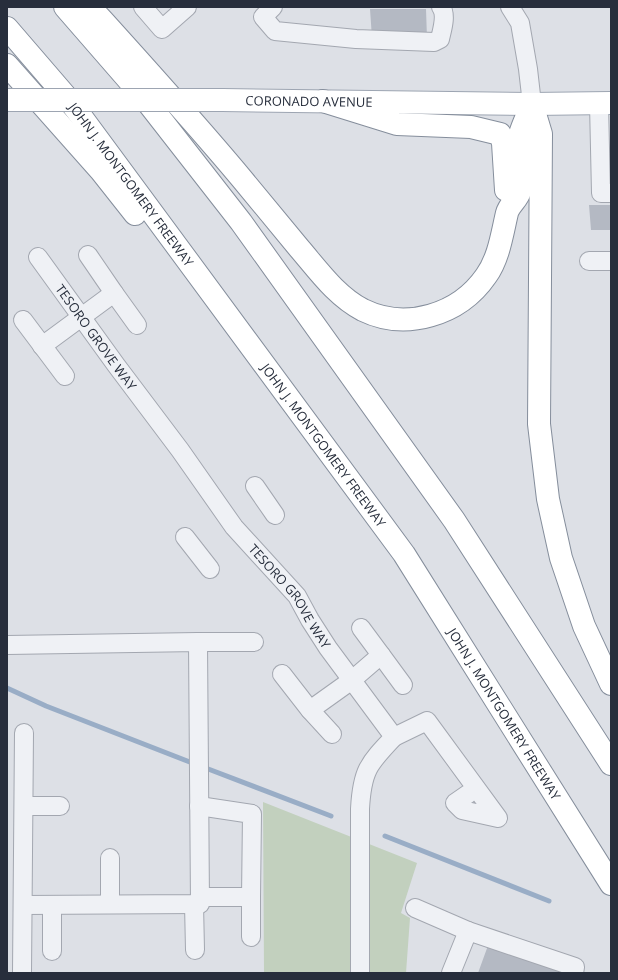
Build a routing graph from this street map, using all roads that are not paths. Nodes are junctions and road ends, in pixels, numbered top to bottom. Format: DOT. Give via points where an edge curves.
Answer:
graph roads {
  1 [pos="65,7"];
  2 [pos="90,7"];
  3 [pos="143,7"];
  4 [pos="187,7"];
  5 [pos="441,7"];
  6 [pos="510,7"];
  7 [pos="268,12"];
  8 [pos="7,28"];
  9 [pos="7,65"];
  10 [pos="7,100"];
  11 [pos="323,101"];
  12 [pos="532,104"];
  13 [pos="605,104"];
  14 [pos="611,193"];
  15 [pos="508,211"];
  16 [pos="88,256"];
  17 [pos="38,257"];
  18 [pos="589,261"];
  19 [pos="611,261"];
  20 [pos="114,293"];
  21 [pos="81,316"];
  22 [pos="23,320"];
  23 [pos="137,325"];
  24 [pos="42,346"];
  25 [pos="270,372"];
  26 [pos="65,376"];
  27 [pos="254,486"];
  28 [pos="275,516"];
  29 [pos="185,537"];
  30 [pos="210,569"];
  31 [pos="361,628"];
  32 [pos="198,642"];
  33 [pos="254,642"];
  34 [pos="7,645"];
  35 [pos="381,654"];
  36 [pos="282,674"];
  37 [pos="352,680"];
  38 [pos="611,684"];
  39 [pos="403,685"];
  40 [pos="310,710"];
  41 [pos="24,733"];
  42 [pos="332,734"];
  43 [pos="394,737"];
  44 [pos="611,764"];
  45 [pos="468,794"];
  46 [pos="199,800"];
  47 [pos="24,806"];
  48 [pos="60,806"];
  49 [pos="110,858"];
  50 [pos="611,884"];
  51 [pos="251,897"];
  52 [pos="197,901"];
  53 [pos="110,904"];
  54 [pos="23,905"];
  55 [pos="52,905"];
  56 [pos="415,908"];
  57 [pos="468,931"];
  58 [pos="251,937"];
  59 [pos="194,950"];
  60 [pos="52,951"];
  61 [pos="22,973"];
  62 [pos="360,973"];
  63 [pos="451,973"];
  64 [pos="574,973"];
  1 -- 44 [label="main road" via="145,99 241,222 454,520"];
  2 -- 15 [label="main road" via="214,146 320,273 350,303 363,310 392,319 422,318 445,311 465,299 486,276 494,262"];
  3 -- 4 [label="street" via="162,29"];
  5 -- 7 [label="street" via="443,28 440,39 434,42 356,39 275,31"];
  6 -- 12 [label="street" via="520,23"];
  8 -- 25 [label="main road, JOHN J. MONTGOMERY FREEWAY" via="69,100"];
  9 -- 25 [label="main road" via="101,171 152,235"];
  10 -- 11 [label="main road, CORONADO AVENUE, bridge"];
  11 -- 12 [label="main road, CORONADO AVENUE"];
  11 -- 15 [label="main road" via="397,124 471,127 500,134 506,166"];
  12 -- 13 [label="main road, CORONADO AVENUE"];
  12 -- 15 [label="main road" via="520,135 520,192"];
  12 -- 38 [label="main road" via="540,134 539,424 548,499 561,558 584,626"];
  13 -- 14 [label="street" via="601,193"];
  16 -- 20 [label="street"];
  17 -- 21 [label="street, TESORO GROVE WAY"];
  18 -- 19 [label="street"];
  20 -- 21 [label="street"];
  20 -- 23 [label="street"];
  21 -- 24 [label="street"];
  21 -- 37 [label="street, TESORO GROVE WAY" via="234,527 297,596 310,620"];
  22 -- 24 [label="street"];
  24 -- 26 [label="street"];
  25 -- 50 [label="main road, JOHN J. MONTGOMERY FREEWAY" via="404,554"];
  27 -- 28 [label="street"];
  29 -- 30 [label="street"];
  31 -- 35 [label="street"];
  32 -- 33 [label="street"];
  32 -- 34 [label="street"];
  32 -- 46 [label="street"];
  35 -- 37 [label="street"];
  35 -- 39 [label="street"];
  36 -- 40 [label="street"];
  37 -- 40 [label="street"];
  37 -- 43 [label="street, TESORO GROVE WAY"];
  40 -- 42 [label="street"];
  41 -- 47 [label="street"];
  43 -- 45 [label="street" via="427,721 498,818 462,810 455,803"];
  43 -- 62 [label="street" via="376,756 366,772 361,788"];
  46 -- 51 [label="street" via="252,814"];
  46 -- 52 [label="street"];
  47 -- 48 [label="street"];
  47 -- 54 [label="street"];
  49 -- 53 [label="street"];
  51 -- 52 [label="street"];
  51 -- 58 [label="street"];
  52 -- 53 [label="street"];
  52 -- 59 [label="street"];
  53 -- 55 [label="street"];
  54 -- 55 [label="street"];
  54 -- 61 [label="street"];
  55 -- 60 [label="street"];
  56 -- 57 [label="street"];
  57 -- 63 [label="street"];
  57 -- 64 [label="street" via="575,967"];
}
